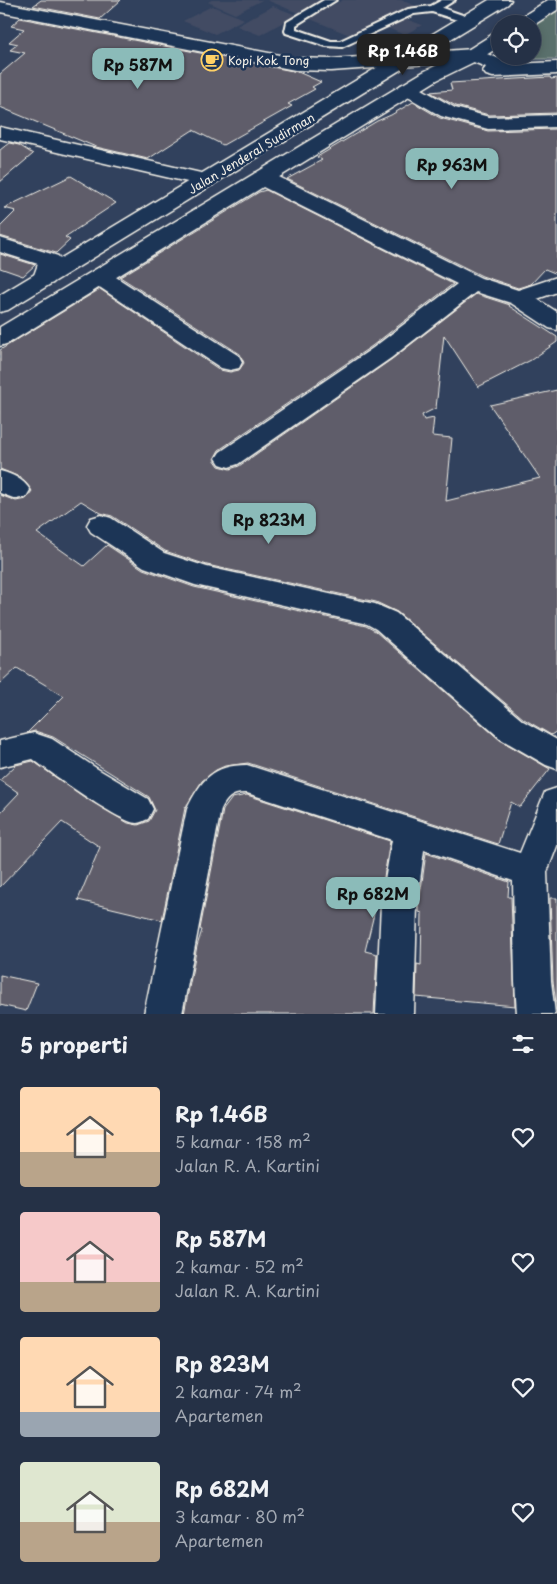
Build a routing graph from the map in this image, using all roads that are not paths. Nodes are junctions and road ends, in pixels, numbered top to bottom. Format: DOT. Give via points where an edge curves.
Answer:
graph roads {
  1 [pos="331,0"];
  2 [pos="502,0"];
  3 [pos="557,2"];
  4 [pos="441,3"];
  5 [pos="0,7"];
  6 [pos="537,15"];
  7 [pos="467,20"];
  8 [pos="491,44"];
  9 [pos="473,55"];
  10 [pos="405,59"];
  11 [pos="331,65"];
  12 [pos="557,68"];
  13 [pos="511,70"];
  14 [pos="376,76"];
  15 [pos="430,76"];
  16 [pos="408,89"];
  17 [pos="557,121"];
  18 [pos="0,133"];
  19 [pos="263,178"];
  20 [pos="205,180"];
  21 [pos="0,245"];
  22 [pos="100,277"];
  23 [pos="45,278"];
  24 [pos="473,283"];
  25 [pos="557,284"];
  26 [pos="519,298"];
  27 [pos="0,306"];
  28 [pos="557,323"];
  29 [pos="0,338"];
  30 [pos="230,362"];
  31 [pos="229,458"];
  32 [pos="101,525"];
  33 [pos="0,754"];
  34 [pos="557,756"];
  35 [pos="557,802"];
  36 [pos="136,809"];
  37 [pos="410,831"];
  38 [pos="543,855"];
  39 [pos="163,1014"];
  40 [pos="395,1014"];
  41 [pos="536,1014"];
  1 -- 4 [label="lane" via="291,24 290,31 330,44 342,44 412,11"];
  2 -- 7 [label="street, Jalan Jenderal Sudirman"];
  3 -- 6 [label="street"];
  4 -- 7 [label="lane"];
  5 -- 11 [label="street" via="295,64"];
  7 -- 10 [label="street, Jalan Jenderal Sudirman"];
  8 -- 9 [label="street, Jalan Jenderal Sudirman"];
  9 -- 10 [label="street"];
  9 -- 13 [label="street"];
  9 -- 15 [label="street, Jalan Jenderal Sudirman"];
  10 -- 11 [label="street"];
  10 -- 14 [label="street, Jalan Jenderal Sudirman"];
  11 -- 14 [label="street"];
  12 -- 13 [label="street"];
  13 -- 15 [label="street"];
  14 -- 15 [label="street"];
  14 -- 20 [label="street, Jalan Jenderal Sudirman"];
  15 -- 16 [label="street, Jalan Jenderal Sudirman"];
  16 -- 17 [label="street" via="448,112 488,124"];
  16 -- 19 [label="street, Jalan Jenderal Sudirman"];
  18 -- 20 [label="street"];
  19 -- 22 [label="street, Jalan Jenderal Sudirman"];
  19 -- 24 [label="street"];
  20 -- 23 [label="street, Jalan Jenderal Sudirman"];
  21 -- 23 [label="street" via="50,261"];
  22 -- 29 [label="street, Jalan Jenderal Sudirman"];
  22 -- 30 [label="street"];
  23 -- 27 [label="street, Jalan Jenderal Sudirman"];
  24 -- 26 [label="street"];
  24 -- 31 [label="street" via="382,353"];
  25 -- 26 [label="street"];
  26 -- 28 [label="street"];
  32 -- 34 [label="street" via="154,560 205,577 375,615 512,730"];
  33 -- 36 [label="street" via="34,746 41,748"];
  35 -- 38 [label="street"];
  37 -- 38 [label="street"];
  37 -- 39 [label="street" via="247,779 225,781 209,797 204,809"];
  37 -- 40 [label="street" via="399,904"];
  38 -- 41 [label="street" via="533,981"];
}
